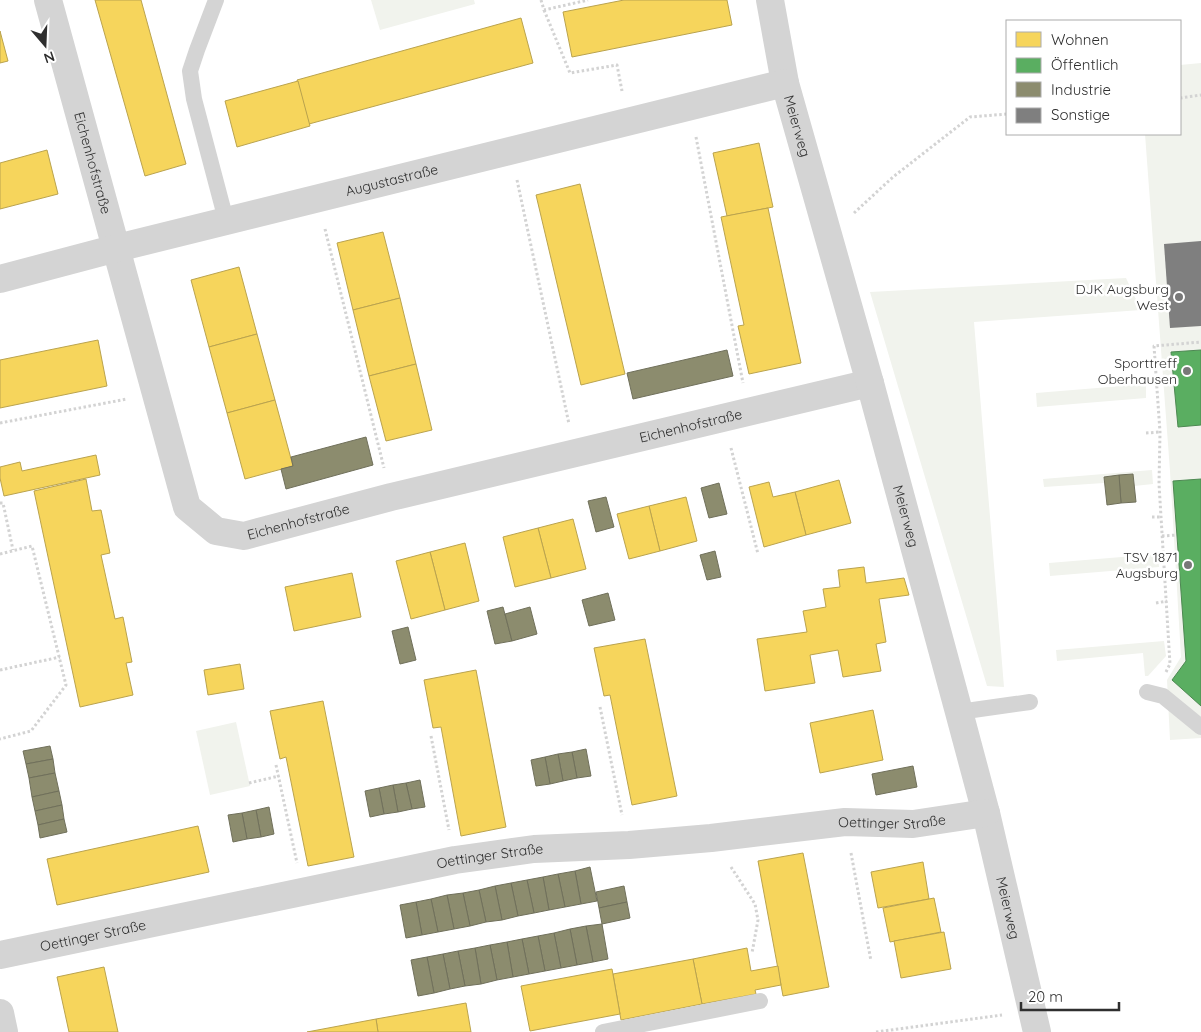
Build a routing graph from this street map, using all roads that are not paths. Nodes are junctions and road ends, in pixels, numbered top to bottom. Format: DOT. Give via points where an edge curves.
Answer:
graph roads {
  1 [pos="48,0"];
  2 [pos="216,0"];
  3 [pos="770,0"];
  4 [pos="785,83"];
  5 [pos="226,220"];
  6 [pos="117,248"];
  7 [pos="0,279"];
  8 [pos="870,383"];
  9 [pos="1151,692"];
  10 [pos="1030,702"];
  11 [pos="959,712"];
  12 [pos="1201,727"];
  13 [pos="986,813"];
  14 [pos="0,955"];
  15 [pos="760,1001"];
  16 [pos="0,1013"];
  17 [pos="1035,1022"];
  18 [pos="4,1032"];
  19 [pos="603,1032"];
  1 -- 6 [label="street, Eichenhofstraße"];
  2 -- 5 [label="lane" via="190,71 194,99"];
  3 -- 4 [label="street, Meierweg"];
  4 -- 5 [label="street, Augustastraße"];
  4 -- 8 [label="street, Meierweg"];
  5 -- 6 [label="street, Augustastraße"];
  6 -- 7 [label="street, Augustastraße"];
  6 -- 8 [label="street, Eichenhofstraße" via="187,507 216,531 244,536"];
  8 -- 11 [label="street, Meierweg"];
  9 -- 12 [label="lane" via="1163,696"];
  10 -- 11 [label="lane"];
  11 -- 13 [label="street, Meierweg"];
  13 -- 14 [label="street, Oettinger Straße" via="913,824 845,822 711,838 534,849 456,860"];
  13 -- 17 [label="street, Meierweg"];
  15 -- 19 [label="lane"];
  16 -- 18 [label="street"];
}
